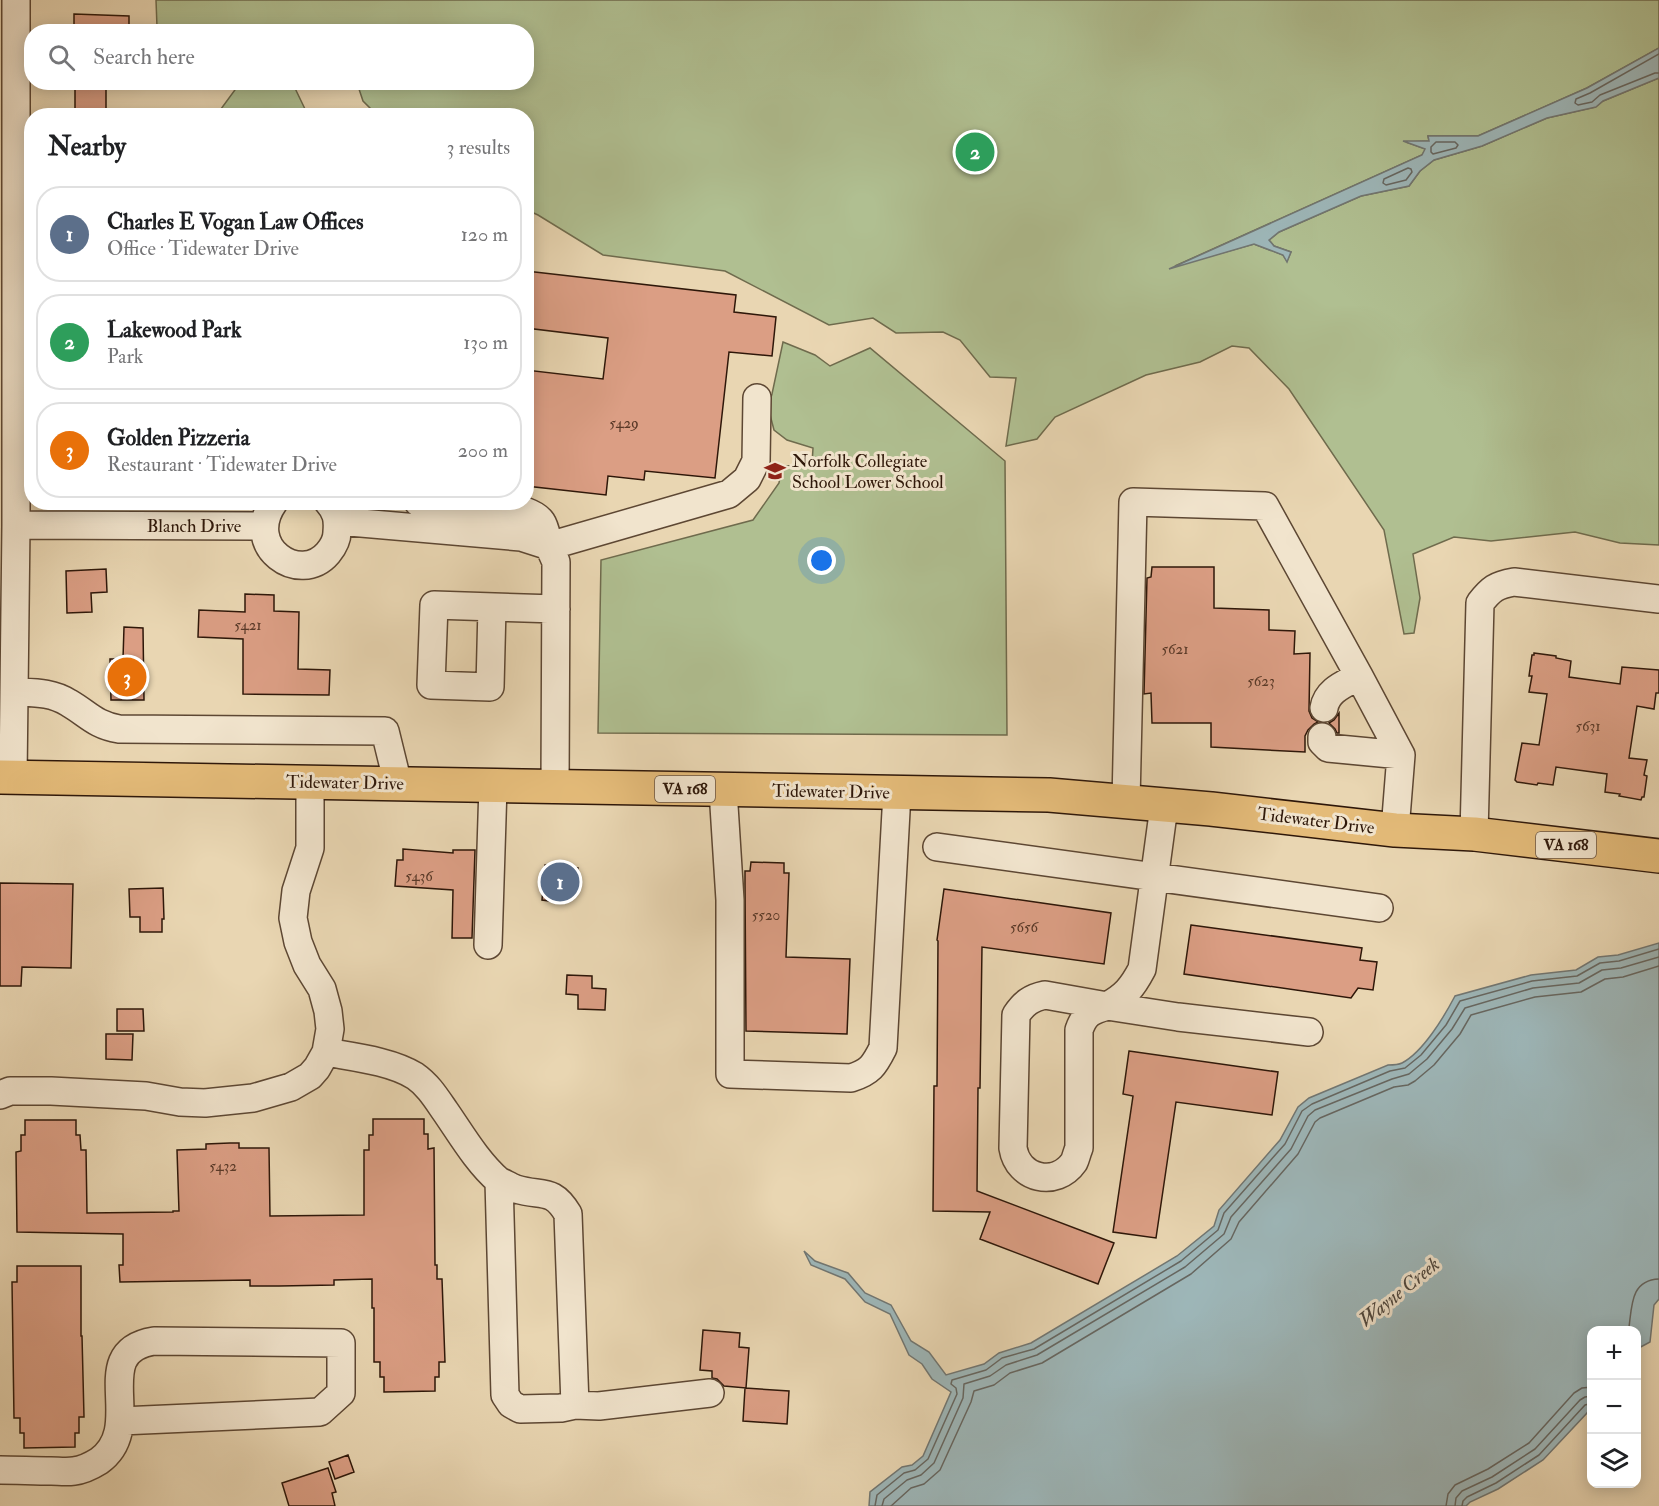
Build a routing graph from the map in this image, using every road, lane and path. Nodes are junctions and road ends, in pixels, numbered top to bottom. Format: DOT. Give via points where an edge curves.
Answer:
graph roads {
  1 [pos="16,0"];
  2 [pos="8,100"];
  3 [pos="758,398"];
  4 [pos="338,510"];
  5 [pos="344,510"];
  6 [pos="505,510"];
  7 [pos="268,511"];
  8 [pos="16,525"];
  9 [pos="549,546"];
  10 [pos="1659,599"];
  11 [pos="492,607"];
  12 [pos="555,609"];
  13 [pos="1359,676"];
  14 [pos="14,692"];
  15 [pos="1324,708"];
  16 [pos="1322,737"];
  17 [pos="1401,755"];
  18 [pos="6,777"];
  19 [pos="310,783"];
  20 [pos="398,784"];
  21 [pos="493,786"];
  22 [pos="555,787"];
  23 [pos="723,790"];
  24 [pos="897,793"];
  25 [pos="1126,801"];
  26 [pos="1167,805"];
  27 [pos="1395,830"];
  28 [pos="1474,834"];
  29 [pos="938,847"];
  30 [pos="1659,856"];
  31 [pos="1154,877"];
  32 [pos="1379,908"];
  33 [pos="488,945"];
  34 [pos="1107,1006"];
  35 [pos="1309,1032"];
  36 [pos="326,1052"];
  37 [pos="0,1095"];
  38 [pos="499,1181"];
  39 [pos="710,1393"];
  40 [pos="575,1405"];
  41 [pos="121,1421"];
  42 [pos="0,1470"];
  1 -- 2 [label="street"];
  2 -- 8 [label="street"];
  3 -- 9 [label="street" via="756,460 747,479 729,494"];
  4 -- 7 [label="street" via="333,548 315,563 303,565 280,559 271,550 265,539"];
  5 -- 9 [label="street" via="520,537"];
  6 -- 9 [label="street" via="536,515 542,520"];
  7 -- 8 [label="street, Blanch Drive"];
  8 -- 14 [label="street"];
  9 -- 12 [label="street" via="556,562"];
  10 -- 28 [label="street" via="1514,582 1490,590 1480,603"];
  11 -- 12 [label="street"];
  12 -- 22 [label="street"];
  13 -- 15 [label="street" via="1334,690"];
  13 -- 17 [label="street"];
  13 -- 25 [label="street" via="1265,506 1133,502"];
  14 -- 18 [label="street"];
  14 -- 20 [label="street" via="46,693 94,721 119,729 385,731"];
  16 -- 17 [label="street" via="1328,748"];
  17 -- 27 [label="street"];
  18 -- 19 [label="highway, Tidewater Drive / VA 168"];
  19 -- 20 [label="highway, Tidewater Drive / VA 168"];
  19 -- 36 [label="street" via="310,848 296,891 293,918 298,942 322,989 328,1011"];
  20 -- 21 [label="highway, Tidewater Drive / VA 168"];
  21 -- 22 [label="highway, Tidewater Drive / VA 168"];
  21 -- 33 [label="street"];
  22 -- 23 [label="highway, Tidewater Drive / VA 168"];
  23 -- 24 [label="highway, Tidewater Drive / VA 168"];
  23 -- 24 [label="street" via="730,900 730,1074 851,1078 875,1064 883,1048"];
  24 -- 25 [label="highway, Tidewater Drive / VA 168" via="1049,795"];
  25 -- 26 [label="highway, Tidewater Drive / VA 168"];
  26 -- 27 [label="highway, Tidewater Drive / VA 168"];
  26 -- 31 [label="street"];
  27 -- 28 [label="highway, Tidewater Drive / VA 168"];
  28 -- 30 [label="highway, Tidewater Drive / VA 168"];
  29 -- 31 [label="street"];
  31 -- 32 [label="street"];
  31 -- 34 [label="street" via="1142,969 1122,998"];
  34 -- 34 [label="street" via="1091,1011 1079,1030 1078,1148 1074,1161 1063,1173 1034,1176 1021,1167 1013,1148 1016,1015 1023,1004 1045,994"];
  34 -- 35 [label="street"];
  36 -- 37 [label="street" via="310,1076 291,1087 253,1098 205,1103 51,1091 10,1091"];
  36 -- 38 [label="street" via="389,1065 414,1076 432,1092 468,1145"];
  38 -- 40 [label="street" via="516,1189 551,1195 568,1214"];
  38 -- 40 [label="street" via="505,1395 520,1409"];
  39 -- 40 [label="street" via="599,1406"];
  41 -- 41 [label="street" via="119,1371 123,1358 143,1343 341,1343 341,1393 320,1413"];
  41 -- 42 [label="street" via="115,1442 91,1466 74,1471"];
}
